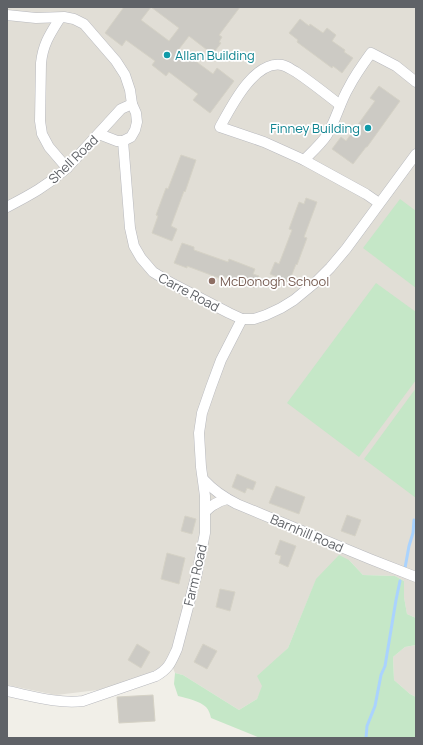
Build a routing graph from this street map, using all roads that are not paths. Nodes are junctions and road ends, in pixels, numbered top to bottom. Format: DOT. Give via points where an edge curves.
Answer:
graph roads {
  1 [pos="7,15"];
  2 [pos="60,18"];
  3 [pos="416,82"];
  4 [pos="132,104"];
  5 [pos="340,105"];
  6 [pos="99,134"];
  7 [pos="123,140"];
  8 [pos="416,154"];
  9 [pos="304,160"];
  10 [pos="67,168"];
  11 [pos="379,203"];
  12 [pos="7,207"];
  13 [pos="242,319"];
  14 [pos="204,480"];
  15 [pos="227,499"];
  16 [pos="206,511"];
  17 [pos="416,577"];
  18 [pos="7,691"];
  1 -- 2 [label="street"];
  2 -- 4 [label="street" via="74,19 84,24 116,61 125,75"];
  2 -- 10 [label="street" via="47,39 42,54 40,121 44,139"];
  3 -- 5 [label="street" via="396,66 370,53"];
  4 -- 6 [label="street, Shell Road" via="121,109"];
  4 -- 7 [label="street" via="137,122 135,130 131,137"];
  5 -- 9 [label="street" via="334,124"];
  5 -- 9 [label="street" via="306,78 282,66 274,65 266,67 249,81 220,127 264,142"];
  6 -- 7 [label="street" via="117,141"];
  6 -- 10 [label="street, Shell Road"];
  7 -- 13 [label="street, Carre Road" via="130,228 134,246 141,258 153,272 171,283"];
  8 -- 11 [label="street"];
  9 -- 11 [label="street"];
  10 -- 12 [label="street, Shell Road" via="44,187"];
  11 -- 13 [label="street" via="346,249 317,281 281,308 254,319"];
  13 -- 14 [label="street, Farm Road" via="223,355 202,413 199,433"];
  14 -- 15 [label="street, Barnhill Road"];
  14 -- 16 [label="street, Farm Road"];
  15 -- 16 [label="street" via="212,505"];
  15 -- 17 [label="street, Barnhill Road"];
  16 -- 18 [label="street, Farm Road" via="205,533 177,649 164,672 94,698 76,702"];
}
